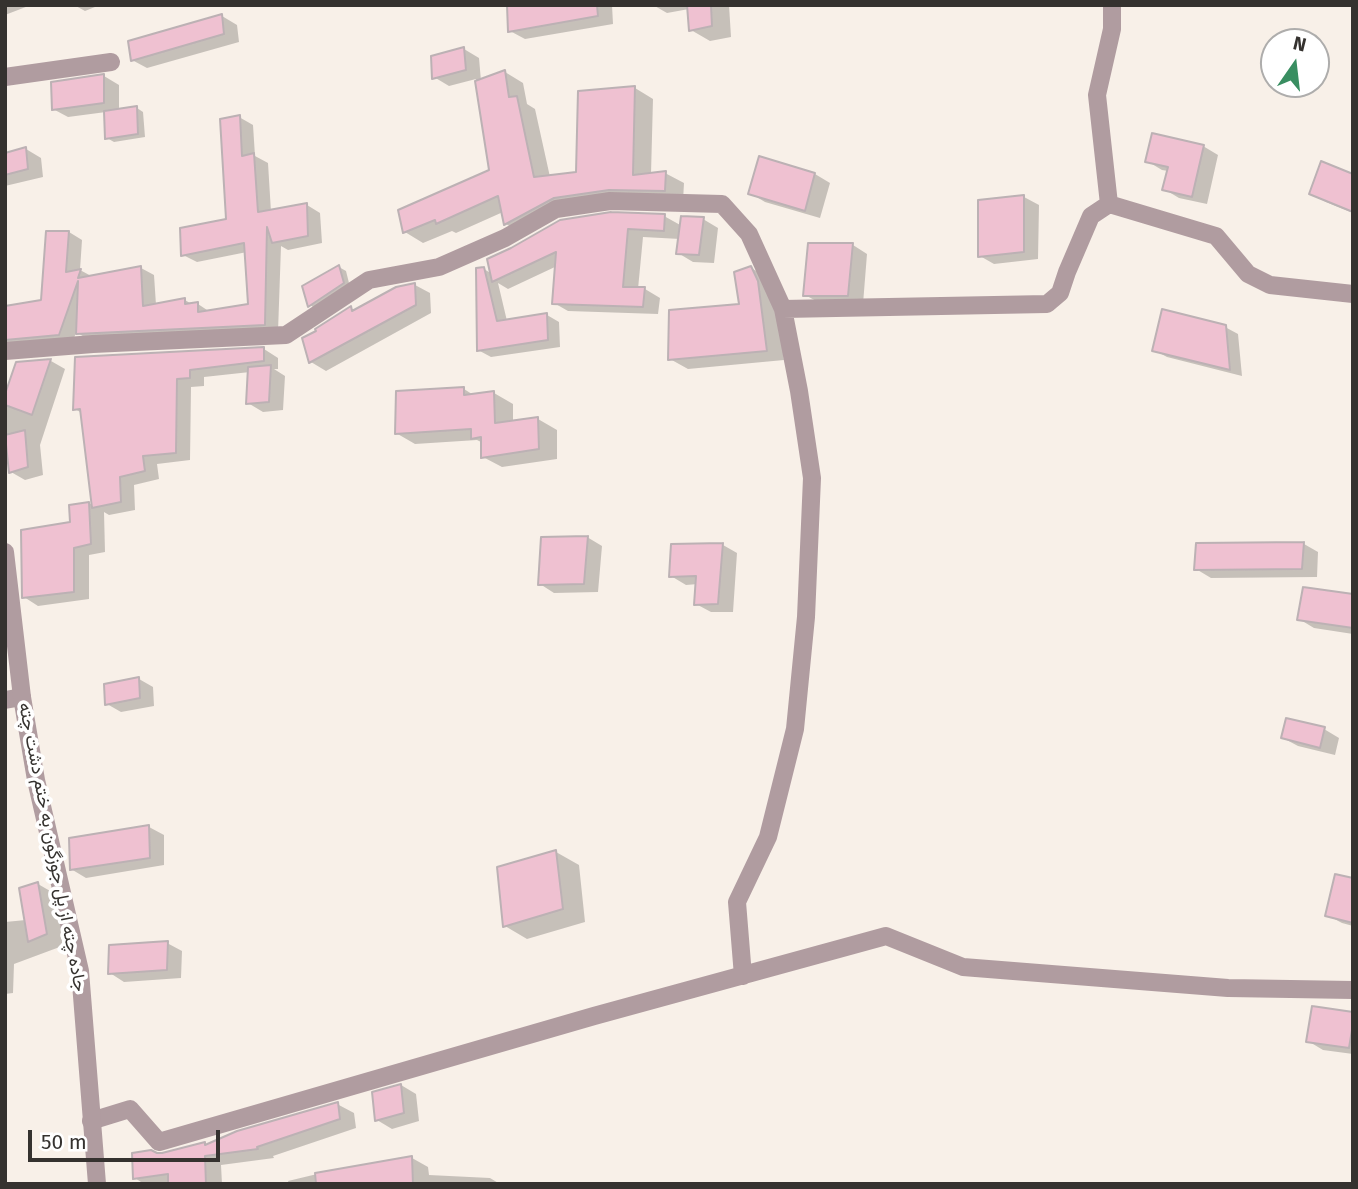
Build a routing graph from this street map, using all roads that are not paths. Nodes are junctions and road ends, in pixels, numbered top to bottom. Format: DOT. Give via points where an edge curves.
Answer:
graph roads {
  1 [pos="1112,5"];
  2 [pos="111,62"];
  3 [pos="5,77"];
  4 [pos="1109,204"];
  5 [pos="1353,294"];
  6 [pos="783,309"];
  7 [pos="5,351"];
  8 [pos="5,552"];
  9 [pos="13,698"];
  10 [pos="743,976"];
  11 [pos="1353,990"];
  12 [pos="91,1121"];
  13 [pos="97,1184"];
  1 -- 4 [label="street" via="1112,29 1097,95"];
  2 -- 3 [label="street"];
  4 -- 5 [label="street" via="1216,236 1248,274 1270,285"];
  4 -- 6 [label="street" via="1091,216 1060,293 1047,304"];
  6 -- 7 [label="street" via="749,234 722,204 610,201 556,209 439,267 369,280 286,335"];
  6 -- 10 [label="street" via="812,478 806,617 795,729 768,837 737,902"];
  8 -- 9 [label="street, جاده چته از پل جوزگون به ختم دشت چته"];
  9 -- 12 [label="street, جاده چته از پل جوزگون به ختم دشت چته" via="80,971"];
  10 -- 11 [label="street" via="886,936 963,967 1228,988"];
  10 -- 12 [label="street" via="159,1142 130,1109"];
  12 -- 13 [label="street, جاده چته از پل جوزگون به ختم دشت چته"];
}
